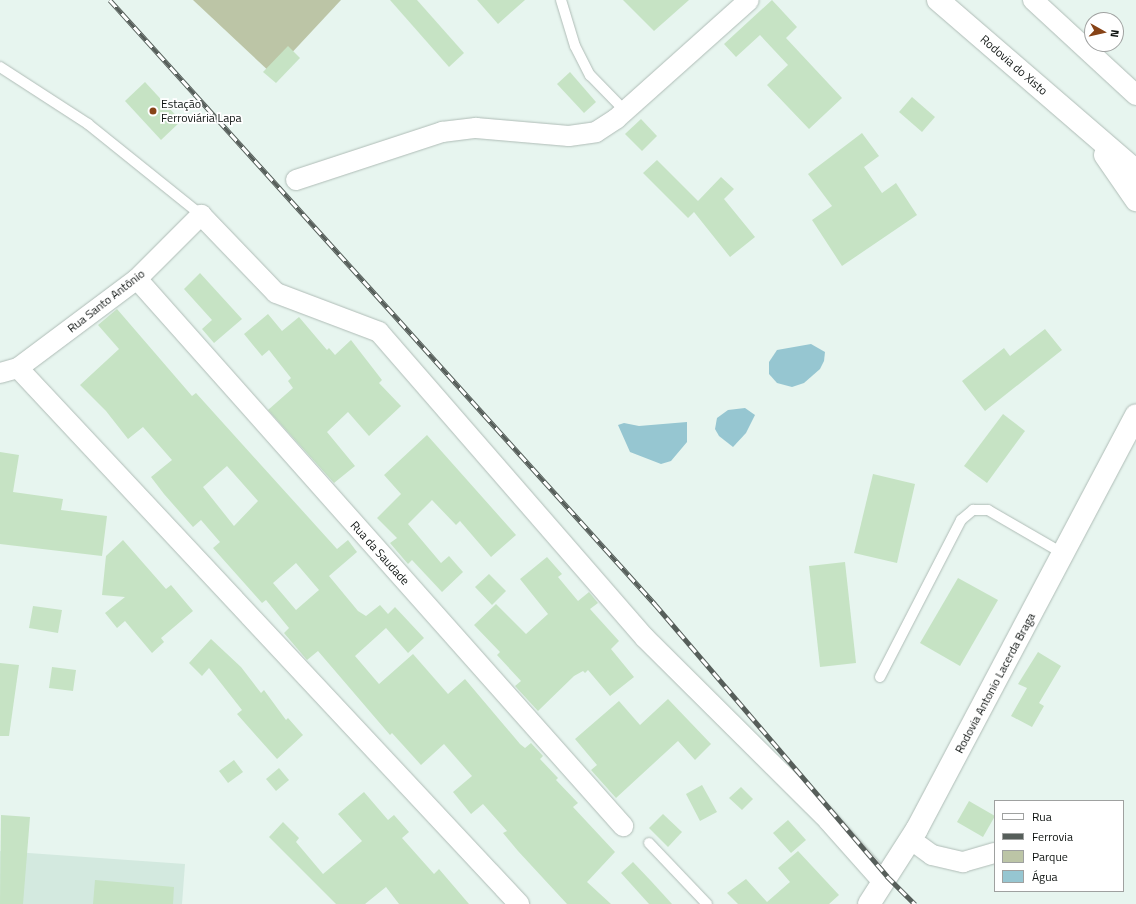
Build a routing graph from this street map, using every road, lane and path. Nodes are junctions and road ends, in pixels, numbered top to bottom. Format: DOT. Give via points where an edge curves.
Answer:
graph roads {
  1 [pos="561,0"];
  2 [pos="749,0"];
  3 [pos="938,0"];
  4 [pos="1033,0"];
  5 [pos="0,67"];
  6 [pos="1136,95"];
  7 [pos="625,111"];
  8 [pos="1089,131"];
  9 [pos="1136,171"];
  10 [pos="296,180"];
  11 [pos="1136,200"];
  12 [pos="201,215"];
  13 [pos="137,279"];
  14 [pos="9,370"];
  15 [pos="1136,415"];
  16 [pos="1136,445"];
  17 [pos="1114,460"];
  18 [pos="1064,554"];
  19 [pos="880,678"];
  20 [pos="623,826"];
  21 [pos="910,839"];
  22 [pos="649,843"];
  23 [pos="994,854"];
  24 [pos="883,882"];
  25 [pos="519,904"];
  26 [pos="707,904"];
  27 [pos="869,904"];
  1 -- 7 [label="lane" via="575,46 590,75"];
  2 -- 7 [label="street"];
  3 -- 8 [label="main road, Rodovia do Xisto"];
  4 -- 6 [label="street"];
  5 -- 12 [label="lane" via="88,124"];
  7 -- 10 [label="street" via="596,132 569,136 476,128 442,132"];
  8 -- 9 [label="main road, Rodovia do Xisto"];
  8 -- 11 [label="main road, Rodovia do Xisto"];
  12 -- 13 [label="street, Rua Santo Antônio"];
  12 -- 24 [label="street" via="276,293 379,332 645,638 828,820"];
  13 -- 14 [label="street, Rua Santo Antônio"];
  13 -- 20 [label="street, Rua da Saudade"];
  14 -- 25 [label="street"];
  15 -- 17 [label="main road, Rodovia Antonio Lacerda Braga"];
  16 -- 17 [label="main road, Rodovia Antonio Lacerda Braga"];
  17 -- 18 [label="main road, Rodovia Antonio Lacerda Braga"];
  18 -- 19 [label="lane" via="988,510 974,510 962,520"];
  18 -- 21 [label="main road, Rodovia Antonio Lacerda Braga"];
  21 -- 23 [label="street" via="932,855 963,862"];
  21 -- 24 [label="main road, Rodovia Antonio Lacerda Braga"];
  22 -- 26 [label="lane"];
  24 -- 27 [label="main road, Rodovia Antonio Lacerda Braga"];
}
